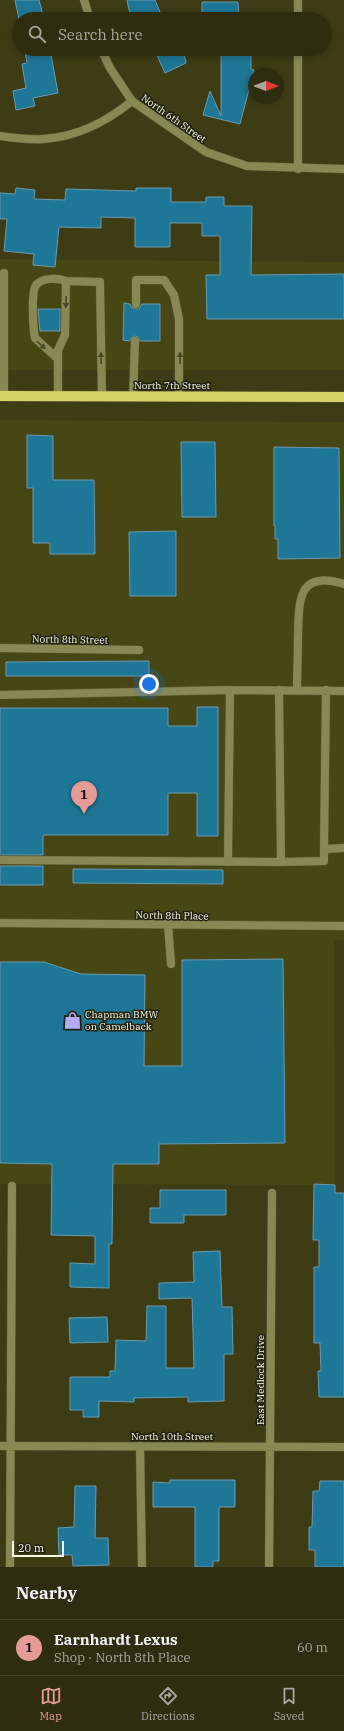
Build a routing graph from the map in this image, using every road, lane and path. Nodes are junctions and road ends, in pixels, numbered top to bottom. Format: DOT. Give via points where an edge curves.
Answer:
graph roads {
  1 [pos="84,0"];
  2 [pos="298,0"];
  3 [pos="88,12"];
  4 [pos="298,12"];
  5 [pos="104,56"];
  6 [pos="298,56"];
  7 [pos="132,101"];
  8 [pos="0,136"];
  9 [pos="298,168"];
  10 [pos="344,168"];
  11 [pos="4,272"];
  12 [pos="66,281"];
  13 [pos="136,304"];
  14 [pos="134,341"];
  15 [pos="58,359"];
  16 [pos="2,396"];
  17 [pos="58,396"];
  18 [pos="102,396"];
  19 [pos="133,397"];
  20 [pos="179,397"];
  21 [pos="344,397"];
  22 [pos="344,584"];
  23 [pos="0,648"];
  24 [pos="139,650"];
  25 [pos="230,690"];
  26 [pos="279,690"];
  27 [pos="297,690"];
  28 [pos="326,690"];
  29 [pos="344,691"];
  30 [pos="0,695"];
  31 [pos="344,848"];
  32 [pos="324,849"];
  33 [pos="0,860"];
  34 [pos="228,862"];
  35 [pos="281,862"];
  36 [pos="0,923"];
  37 [pos="168,924"];
  38 [pos="344,926"];
  39 [pos="171,964"];
  40 [pos="12,1186"];
  41 [pos="272,1193"];
  42 [pos="0,1446"];
  43 [pos="11,1446"];
  44 [pos="140,1446"];
  45 [pos="270,1447"];
  46 [pos="344,1447"];
  47 [pos="10,1567"];
  48 [pos="142,1567"];
  49 [pos="269,1567"];
  1 -- 3 [label="street"];
  2 -- 4 [label="street"];
  5 -- 7 [label="street"];
  6 -- 9 [label="street"];
  7 -- 8 [label="street, North 6th Street" via="114,116 70,136 43,139"];
  7 -- 9 [label="street, North 6th Street" via="206,152 247,166"];
  9 -- 10 [label="street, North 6th Street"];
  11 -- 16 [label="street"];
  12 -- 15 [label="street, one-way" via="65,335 58,350"];
  12 -- 15 [label="street, one-way" via="58,278 40,282 36,285 34,293 34,338"];
  18 -- 12 [label="street, one-way" via="100,282"];
  20 -- 13 [label="street, one-way" via="179,319 174,295 164,280 136,280"];
  14 -- 19 [label="street"];
  15 -- 17 [label="street"];
  16 -- 17 [label="main road, North 7th Street"];
  17 -- 18 [label="main road, North 7th Street"];
  18 -- 19 [label="main road, North 7th Street"];
  19 -- 20 [label="main road, North 7th Street"];
  20 -- 21 [label="main road, North 7th Street"];
  22 -- 27 [label="street" via="335,581 315,581 305,589 299,604"];
  23 -- 24 [label="street, North 8th Street"];
  25 -- 26 [label="street"];
  25 -- 30 [label="street"];
  25 -- 34 [label="street"];
  26 -- 27 [label="street"];
  26 -- 35 [label="street"];
  27 -- 28 [label="street"];
  28 -- 29 [label="street"];
  28 -- 32 [label="street"];
  31 -- 32 [label="street"];
  32 -- 35 [label="street" via="324,861"];
  33 -- 34 [label="street"];
  34 -- 35 [label="street"];
  36 -- 37 [label="street, North 8th Place"];
  37 -- 38 [label="street, North 8th Place"];
  37 -- 39 [label="street"];
  40 -- 43 [label="street"];
  41 -- 45 [label="street, East Medlock Drive"];
  42 -- 43 [label="street, North 10th Street"];
  43 -- 44 [label="street, North 10th Street"];
  43 -- 47 [label="street"];
  44 -- 45 [label="street, North 10th Street"];
  44 -- 48 [label="street"];
  45 -- 46 [label="street, North 10th Street"];
  45 -- 49 [label="street, East Medlock Drive"];
}
